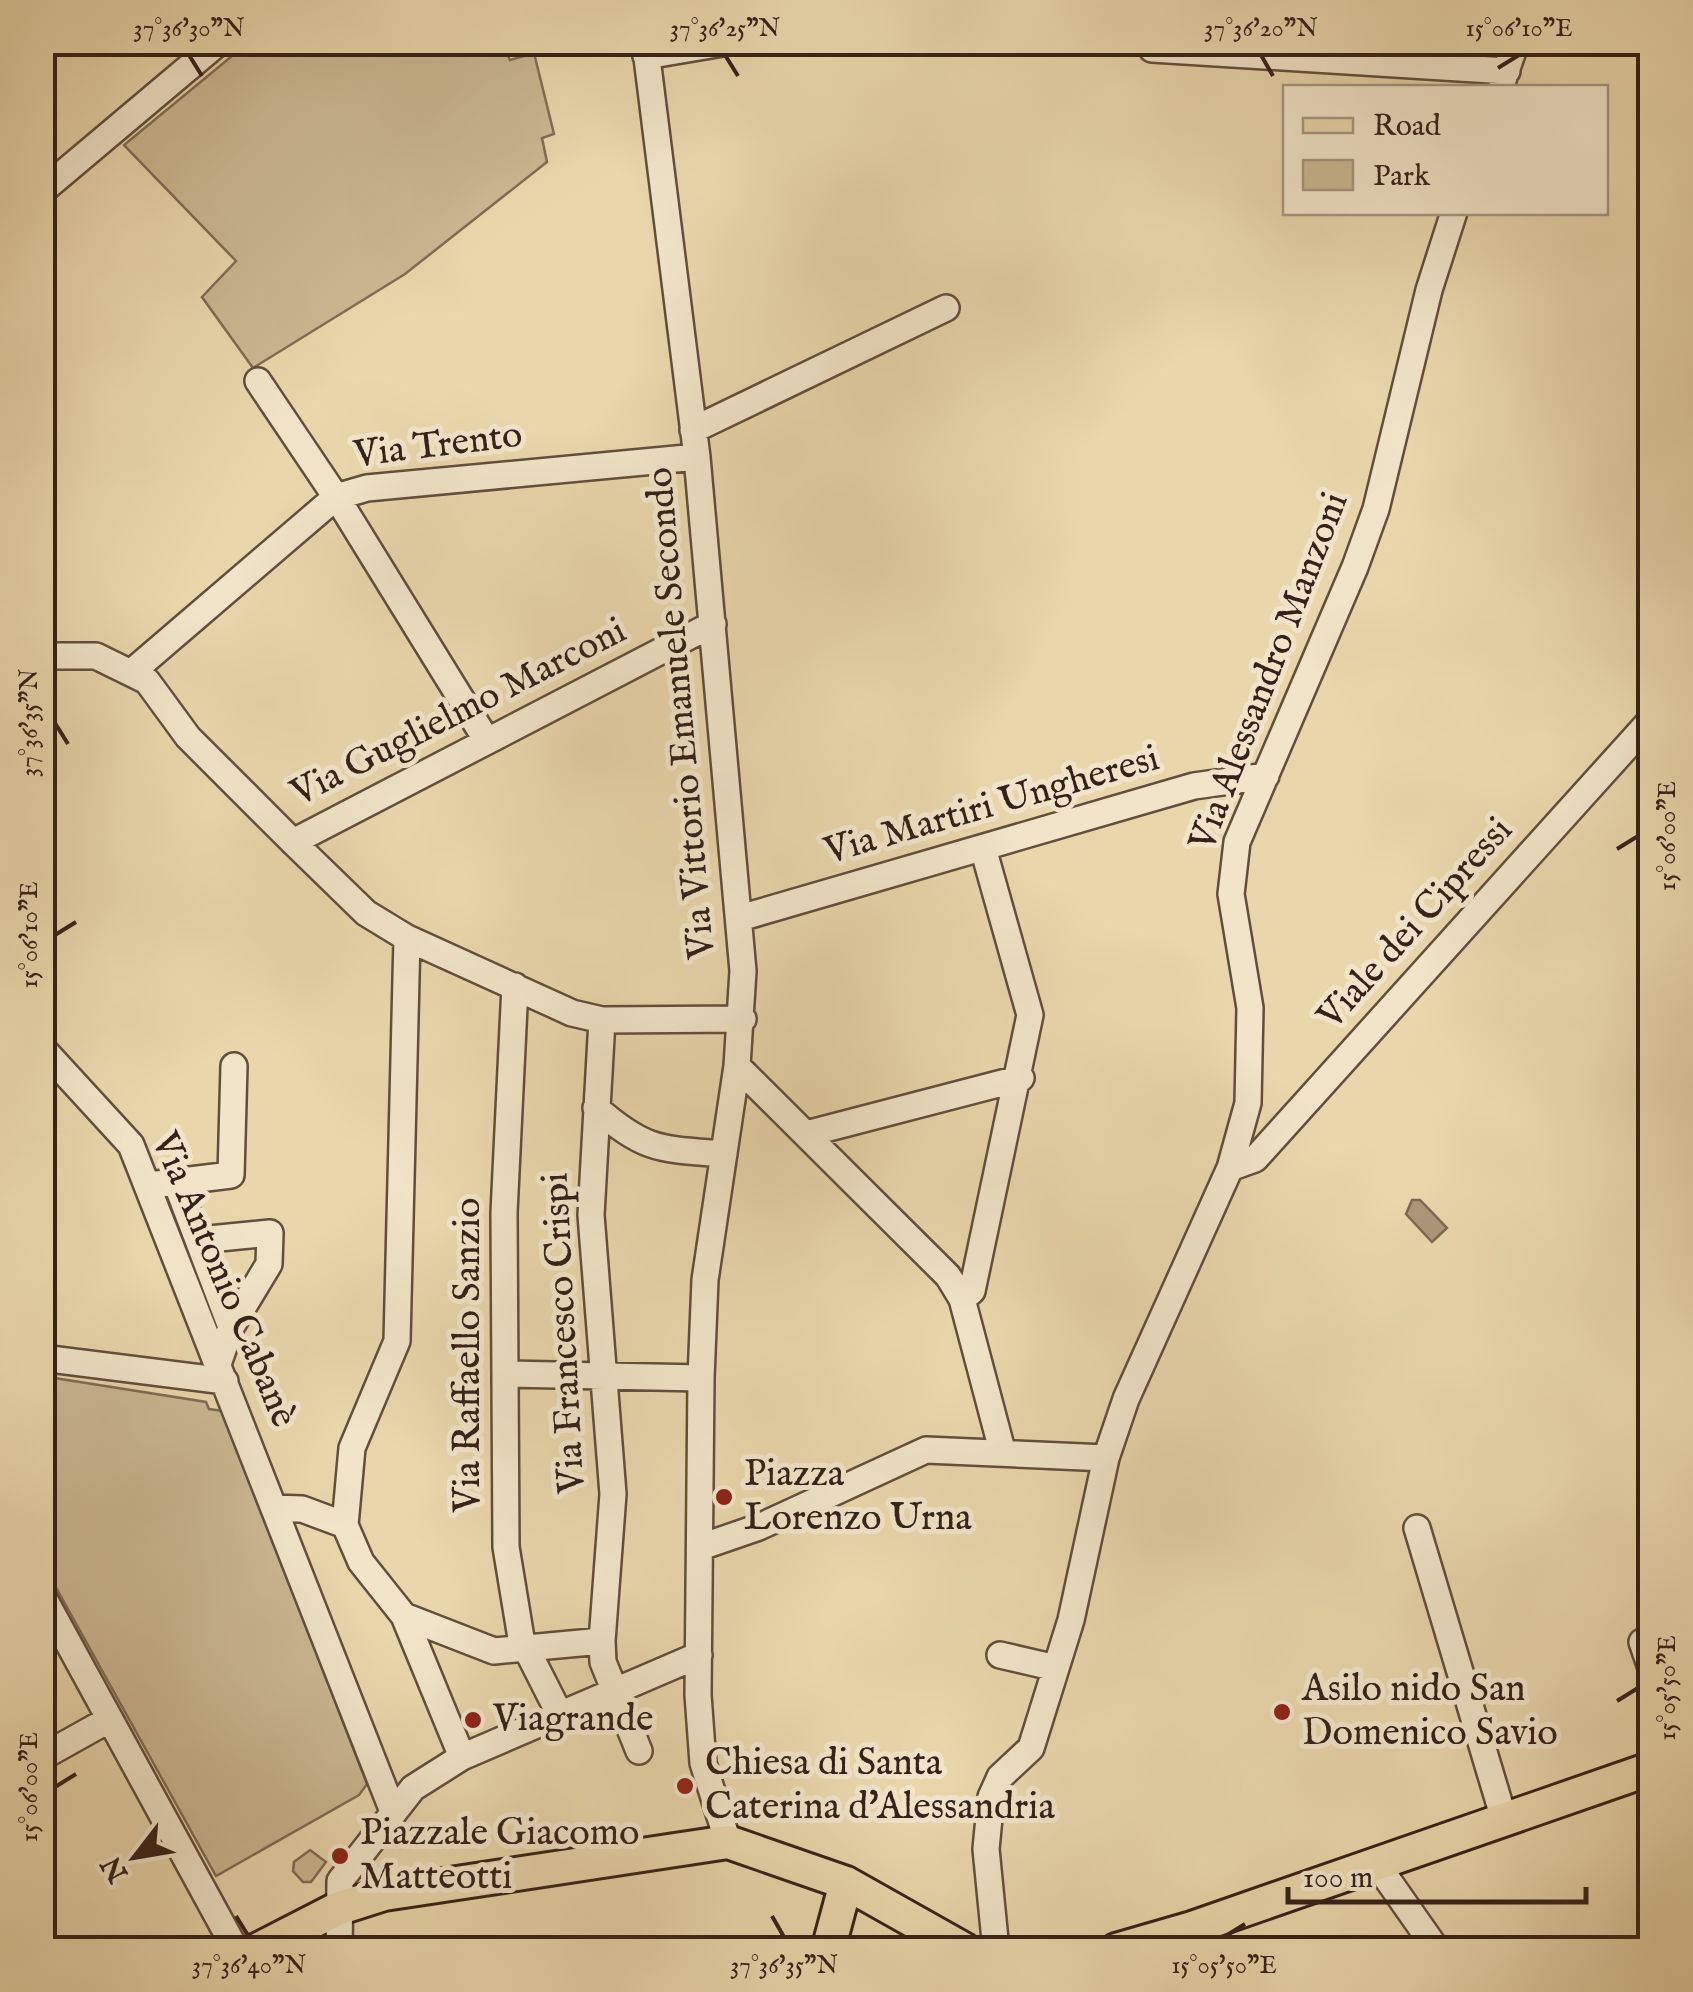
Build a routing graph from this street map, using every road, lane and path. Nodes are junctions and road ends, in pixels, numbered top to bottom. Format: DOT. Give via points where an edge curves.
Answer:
graph roads {
  1 [pos="219,42"];
  2 [pos="730,42"];
  3 [pos="1516,42"];
  4 [pos="1152,48"];
  5 [pos="646,49"];
  6 [pos="1504,79"];
  7 [pos="42,191"];
  8 [pos="1453,215"];
  9 [pos="946,308"];
  10 [pos="258,381"];
  11 [pos="693,430"];
  12 [pos="696,457"];
  13 [pos="336,497"];
  14 [pos="713,624"];
  15 [pos="42,656"];
  16 [pos="133,671"];
  17 [pos="1650,720"];
  18 [pos="487,741"];
  19 [pos="1266,776"];
  20 [pos="293,842"];
  21 [pos="983,848"];
  22 [pos="740,918"];
  23 [pos="408,938"];
  24 [pos="515,986"];
  25 [pos="743,1019"];
  26 [pos="602,1020"];
  27 [pos="42,1048"];
  28 [pos="234,1066"];
  29 [pos="737,1066"];
  30 [pos="1020,1078"];
  31 [pos="596,1108"];
  32 [pos="806,1134"];
  33 [pos="724,1154"];
  34 [pos="1230,1168"];
  35 [pos="176,1182"];
  36 [pos="149,1184"];
  37 [pos="199,1240"];
  38 [pos="962,1300"];
  39 [pos="231,1328"];
  40 [pos="42,1358"];
  41 [pos="222,1372"];
  42 [pos="507,1374"];
  43 [pos="606,1376"];
  44 [pos="701,1378"];
  45 [pos="1002,1450"];
  46 [pos="1106,1458"];
  47 [pos="276,1508"];
  48 [pos="344,1525"];
  49 [pos="1417,1528"];
  50 [pos="702,1546"];
  51 [pos="43,1597"];
  52 [pos="404,1616"];
  53 [pos="1650,1639"];
  54 [pos="602,1641"];
  55 [pos="530,1648"];
  56 [pos="699,1654"];
  57 [pos="1000,1655"];
  58 [pos="1650,1664"];
  59 [pos="1056,1668"];
  60 [pos="615,1689"];
  61 [pos="559,1713"];
  62 [pos="110,1719"];
  63 [pos="639,1751"];
  64 [pos="42,1757"];
  65 [pos="462,1757"];
  66 [pos="1650,1769"];
  67 [pos="392,1809"];
  68 [pos="1504,1818"];
  69 [pos="728,1842"];
  70 [pos="1376,1863"];
  71 [pos="846,1883"];
  72 [pos="337,1908"];
  73 [pos="1196,1939"];
  74 [pos="236,1950"];
  75 [pos="257,1950"];
  76 [pos="339,1950"];
  77 [pos="828,1950"];
  78 [pos="965,1950"];
  79 [pos="996,1950"];
  80 [pos="1116,1950"];
  81 [pos="1437,1950"];
  1 -- 7 [label="street"];
  2 -- 5 [label="street"];
  3 -- 6 [label="street"];
  4 -- 6 [label="street"];
  5 -- 11 [label="street, Via Vittorio Emanuele Secondo"];
  8 -- 19 [label="street, Via Alessandro Manzoni" via="1376,509"];
  9 -- 11 [label="street"];
  10 -- 13 [label="street"];
  11 -- 12 [label="street, Via Vittorio Emanuele Secondo"];
  12 -- 13 [label="street, Via Trento" via="367,488"];
  12 -- 14 [label="street, Via Vittorio Emanuele Secondo"];
  13 -- 16 [label="street, Via Trento"];
  13 -- 18 [label="street"];
  14 -- 18 [label="street, Via Guglielmo Marconi"];
  14 -- 22 [label="street, Via Vittorio Emanuele Secondo"];
  15 -- 16 [label="street" via="96,656"];
  16 -- 20 [label="street"];
  17 -- 34 [label="street, Viale dei Cipressi" via="1255,1158"];
  18 -- 20 [label="street, Via Guglielmo Marconi"];
  19 -- 21 [label="street, Via Martiri Ungheresi" via="1194,786"];
  19 -- 34 [label="street, Via Alessandro Manzoni" via="1231,867 1253,1041 1248,1103"];
  20 -- 23 [label="street" via="366,912"];
  21 -- 22 [label="street, Via Martiri Ungheresi"];
  21 -- 30 [label="street" via="1030,1015"];
  22 -- 25 [label="street, Via Vittorio Emanuele Secondo"];
  23 -- 24 [label="street"];
  23 -- 48 [label="street" via="397,1341 352,1448"];
  24 -- 26 [label="street"];
  24 -- 42 [label="street, Via Raffaello Sanzio" via="504,1213"];
  25 -- 26 [label="street"];
  25 -- 29 [label="street, Via Vittorio Emanuele Secondo"];
  26 -- 31 [label="street, Via Francesco Crispi"];
  27 -- 36 [label="street, Via Antonio Cabanè" via="131,1145"];
  28 -- 35 [label="street" via="230,1176"];
  29 -- 32 [label="street"];
  29 -- 33 [label="street, Via Vittorio Emanuele Secondo"];
  30 -- 32 [label="street"];
  30 -- 38 [label="street" via="972,1291"];
  31 -- 33 [label="street" via="653,1149"];
  31 -- 43 [label="street, Via Francesco Crispi" via="590,1215"];
  32 -- 38 [label="street" via="948,1276"];
  33 -- 44 [label="street, Via Vittorio Emanuele Secondo" via="705,1280"];
  34 -- 46 [label="street, Via Alessandro Manzoni"];
  35 -- 36 [label="street"];
  35 -- 37 [label="street"];
  36 -- 41 [label="street, Via Antonio Cabanè"];
  37 -- 39 [label="street"];
  37 -- 39 [label="street" via="270,1233 269,1264"];
  38 -- 45 [label="street"];
  39 -- 41 [label="street"];
  40 -- 41 [label="street"];
  41 -- 47 [label="street, Via Antonio Cabanè"];
  42 -- 43 [label="street"];
  42 -- 55 [label="street, Via Raffaello Sanzio" via="506,1548 521,1638"];
  43 -- 44 [label="street"];
  43 -- 54 [label="street, Via Francesco Crispi" via="613,1494"];
  44 -- 50 [label="street, Via Vittorio Emanuele Secondo"];
  45 -- 46 [label="street"];
  45 -- 50 [label="street" via="904,1456 758,1527"];
  46 -- 59 [label="street, Via Alessandro Manzoni"];
  47 -- 48 [label="street" via="302,1509"];
  47 -- 67 [label="street, Via Antonio Cabanè"];
  48 -- 52 [label="street" via="361,1562"];
  49 -- 68 [label="street"];
  50 -- 56 [label="street, Via Vittorio Emanuele Secondo"];
  51 -- 62 [label="street"];
  52 -- 55 [label="street" via="494,1651"];
  52 -- 65 [label="street"];
  53 -- 58 [label="street" via="1642,1642"];
  54 -- 55 [label="street"];
  54 -- 60 [label="street, Via Francesco Crispi"];
  55 -- 61 [label="street, Via Raffaello Sanzio"];
  56 -- 60 [label="street"];
  56 -- 69 [label="street" via="703,1763"];
  57 -- 59 [label="street"];
  59 -- 79 [label="street, Via Alessandro Manzoni" via="1032,1748 1000,1777 991,1797 986,1849"];
  60 -- 61 [label="street"];
  60 -- 63 [label="street, Via Francesco Crispi"];
  61 -- 65 [label="street"];
  62 -- 64 [label="street"];
  62 -- 74 [label="street"];
  65 -- 67 [label="street"];
  66 -- 68 [label="main road"];
  67 -- 72 [label="street" via="340,1881"];
  68 -- 70 [label="main road"];
  69 -- 71 [label="main road"];
  69 -- 72 [label="main road" via="384,1894"];
  70 -- 73 [label="main road"];
  70 -- 81 [label="street"];
  71 -- 77 [label="main road"];
  71 -- 78 [label="main road"];
  72 -- 75 [label="main road"];
  72 -- 76 [label="street"];
  73 -- 80 [label="main road"];
}
